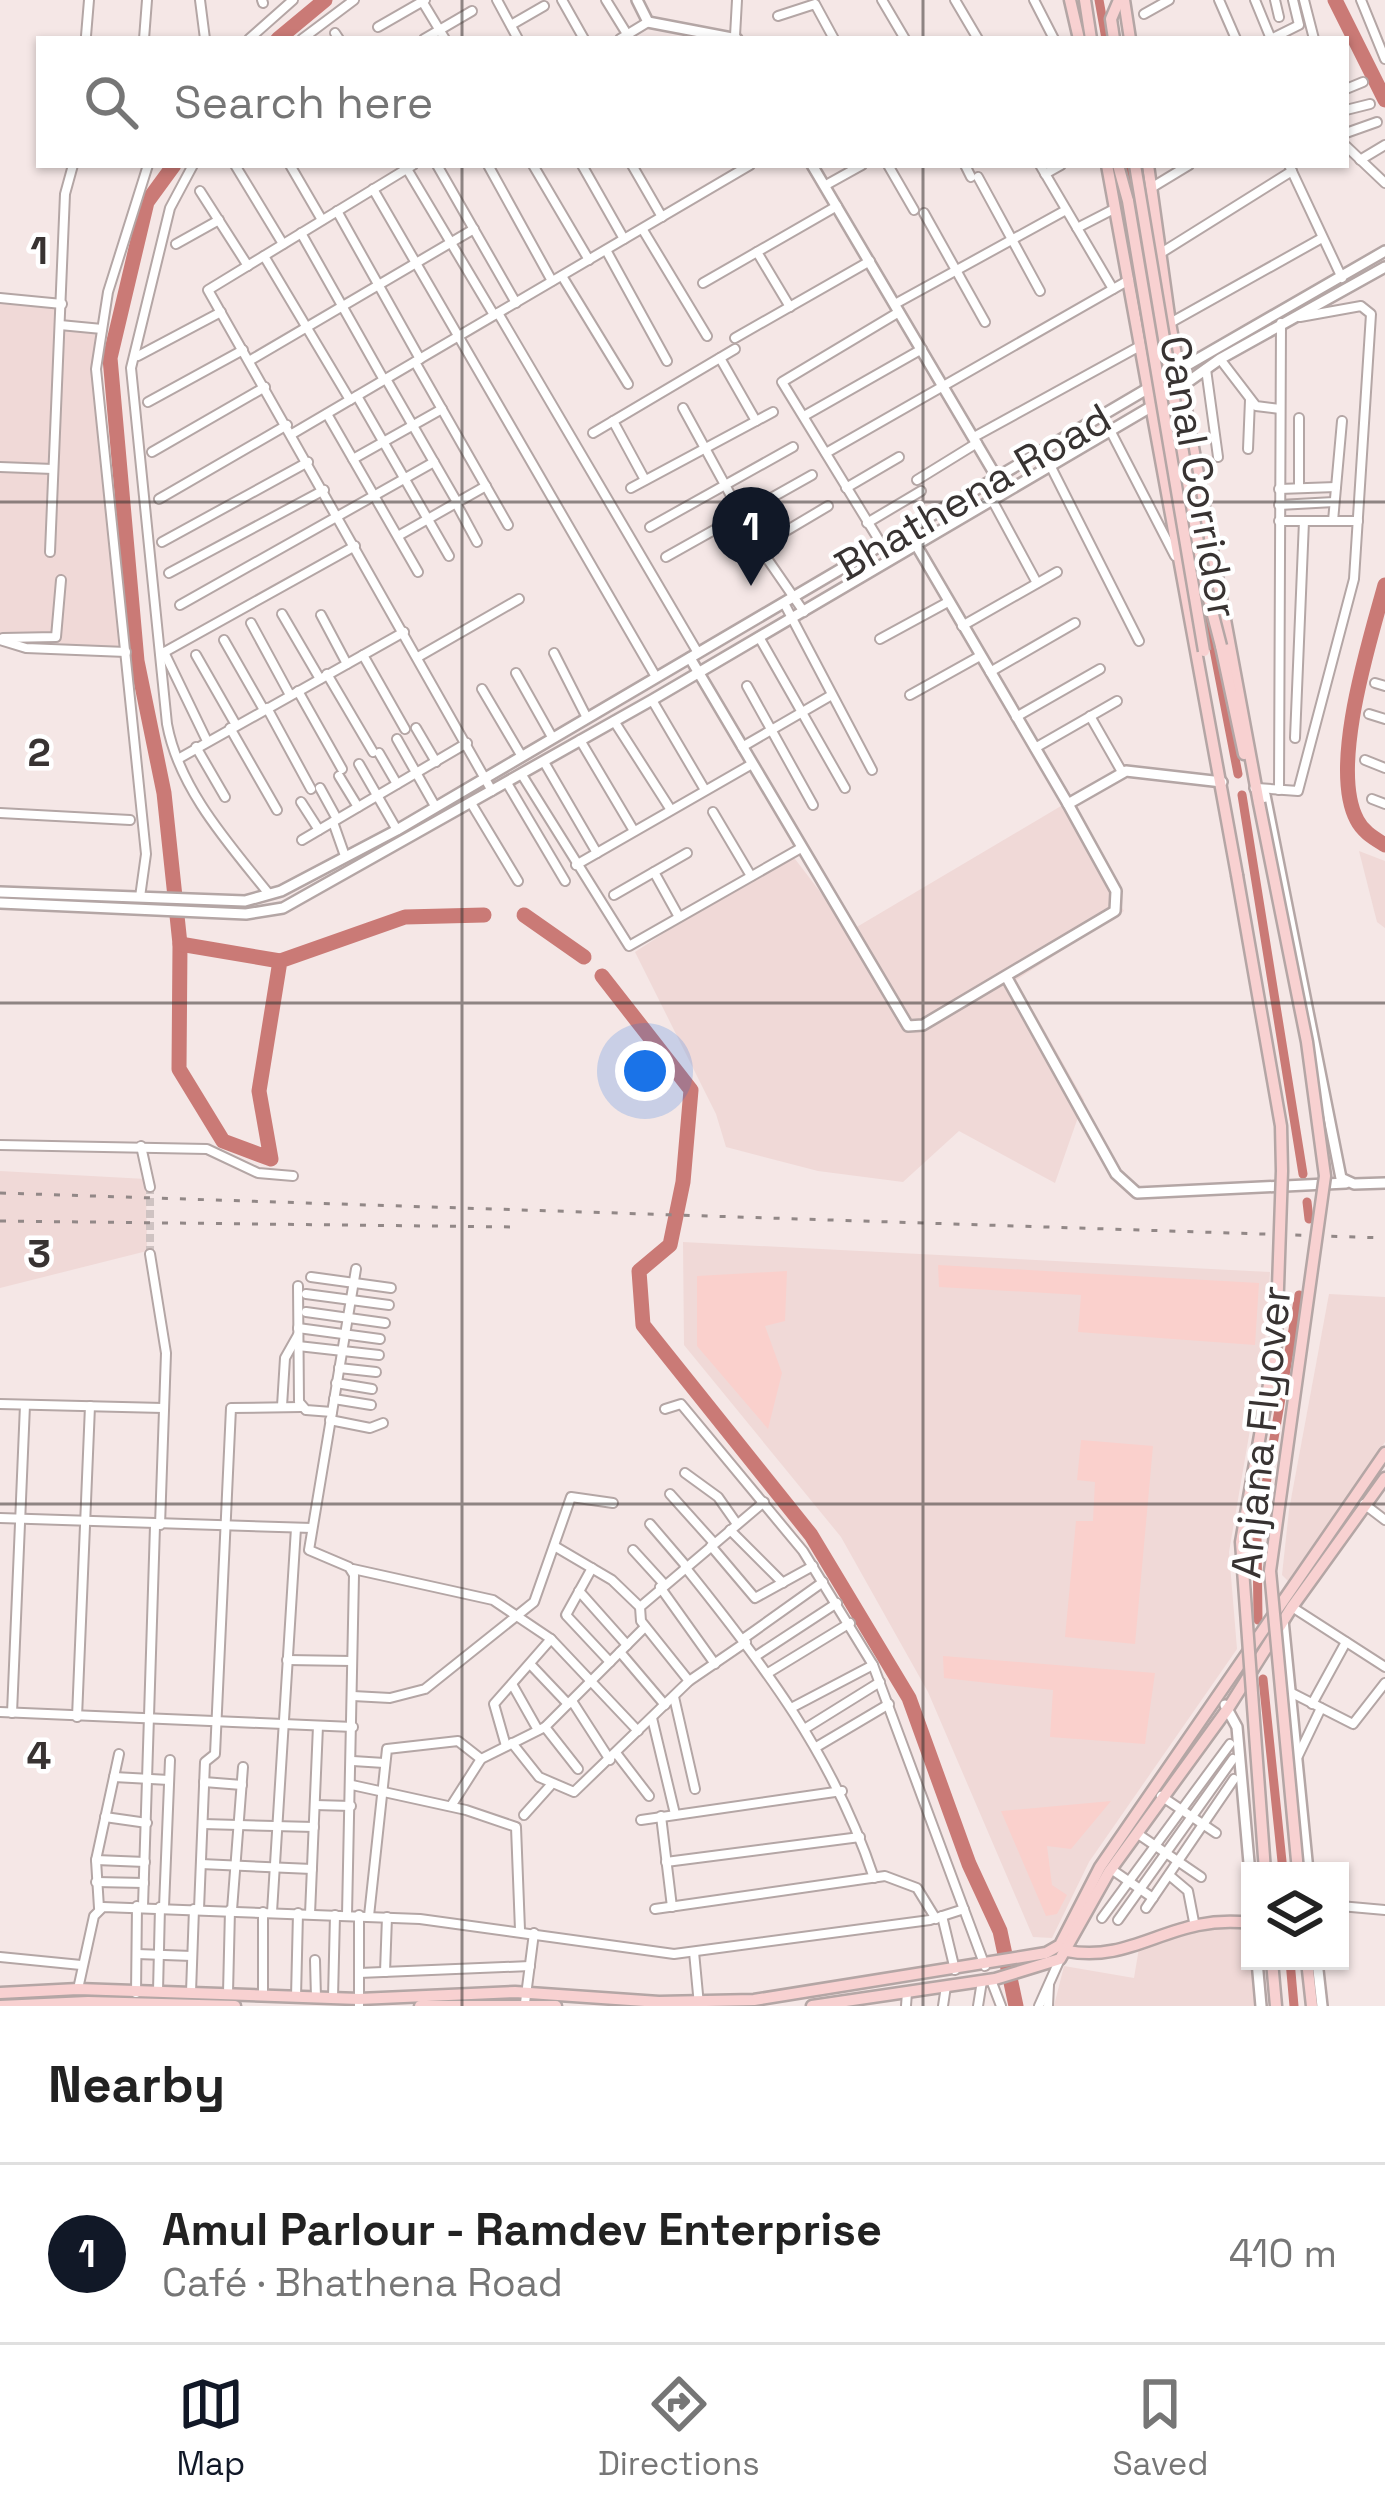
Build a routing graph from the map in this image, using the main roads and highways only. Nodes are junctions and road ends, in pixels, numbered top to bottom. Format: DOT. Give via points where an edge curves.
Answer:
graph roads {
  1 [pos="1122,0"];
  2 [pos="1071,4"];
  3 [pos="1086,6"];
  4 [pos="1078,36"];
  5 [pos="1090,36"];
  6 [pos="1114,36"];
  7 [pos="1129,36"];
  8 [pos="1108,168"];
  9 [pos="1119,168"];
  10 [pos="1136,168"];
  11 [pos="1148,168"];
  12 [pos="1252,770"];
  13 [pos="1221,776"];
  14 [pos="1255,788"];
  15 [pos="1385,1453"];
  16 [pos="1385,1478"];
  17 [pos="1287,1603"];
  18 [pos="1160,1796"];
  19 [pos="1264,1862"];
  20 [pos="1297,1862"];
  21 [pos="1241,1923"];
  22 [pos="1056,1954"];
  23 [pos="1274,1970"];
  24 [pos="1308,1970"];
  25 [pos="0,1993"];
  26 [pos="526,1998"];
  27 [pos="136,2000"];
  28 [pos="189,2000"];
  29 [pos="359,2002"];
  30 [pos="873,2002"];
  31 [pos="62,2004"];
  32 [pos="88,2004"];
  33 [pos="511,2004"];
  34 [pos="699,2004"];
  35 [pos="835,2004"];
  36 [pos="22,2005"];
  37 [pos="441,2005"];
  38 [pos="0,2006"];
  39 [pos="235,2006"];
  40 [pos="420,2006"];
  41 [pos="556,2006"];
  42 [pos="812,2006"];
  43 [pos="1276,2006"];
  44 [pos="1312,2006"];
  1 -- 6 [label="main road" via="1111,19"];
  1 -- 7 [label="main road"];
  2 -- 3 [label="main road"];
  2 -- 4 [label="main road"];
  3 -- 5 [label="main road"];
  8 -- 13 [label="main road"];
  9 -- 13 [label="main road, bridge"];
  10 -- 12 [label="main road, bridge" via="1205,584 1238,741"];
  11 -- 12 [label="main road, Canal Corridor"];
  12 -- 14 [label="main road, Canal Corridor"];
  13 -- 19 [label="main road, Anjana Flyover, bridge" via="1281,1126 1276,1345 1241,1543"];
  14 -- 20 [label="main road, Anjana Flyover, bridge" via="1307,1042 1325,1176 1270,1571"];
  15 -- 17 [label="main road"];
  16 -- 17 [label="main road"];
  17 -- 18 [label="main road"];
  17 -- 18 [label="main road" via="1229,1707"];
  18 -- 22 [label="main road"];
  18 -- 22 [label="main road" via="1100,1867"];
  21 -- 22 [label="main road" via="1194,1922 1104,1955"];
  22 -- 30 [label="main road" via="989,1980"];
  22 -- 34 [label="main road"];
  23 -- 43 [label="main road"];
  24 -- 44 [label="main road"];
  25 -- 27 [label="main road" via="78,1989"];
  26 -- 29 [label="main road"];
  26 -- 33 [label="main road"];
  26 -- 34 [label="main road"];
  26 -- 41 [label="main road"];
  27 -- 28 [label="main road"];
  27 -- 28 [label="main road" via="158,1991"];
  27 -- 32 [label="main road"];
  28 -- 29 [label="main road" via="228,1994"];
  28 -- 39 [label="main road"];
  30 -- 35 [label="main road"];
  31 -- 32 [label="main road"];
  31 -- 36 [label="main road"];
  33 -- 37 [label="main road"];
  35 -- 42 [label="main road"];
  36 -- 38 [label="main road"];
  37 -- 40 [label="main road"];
}
